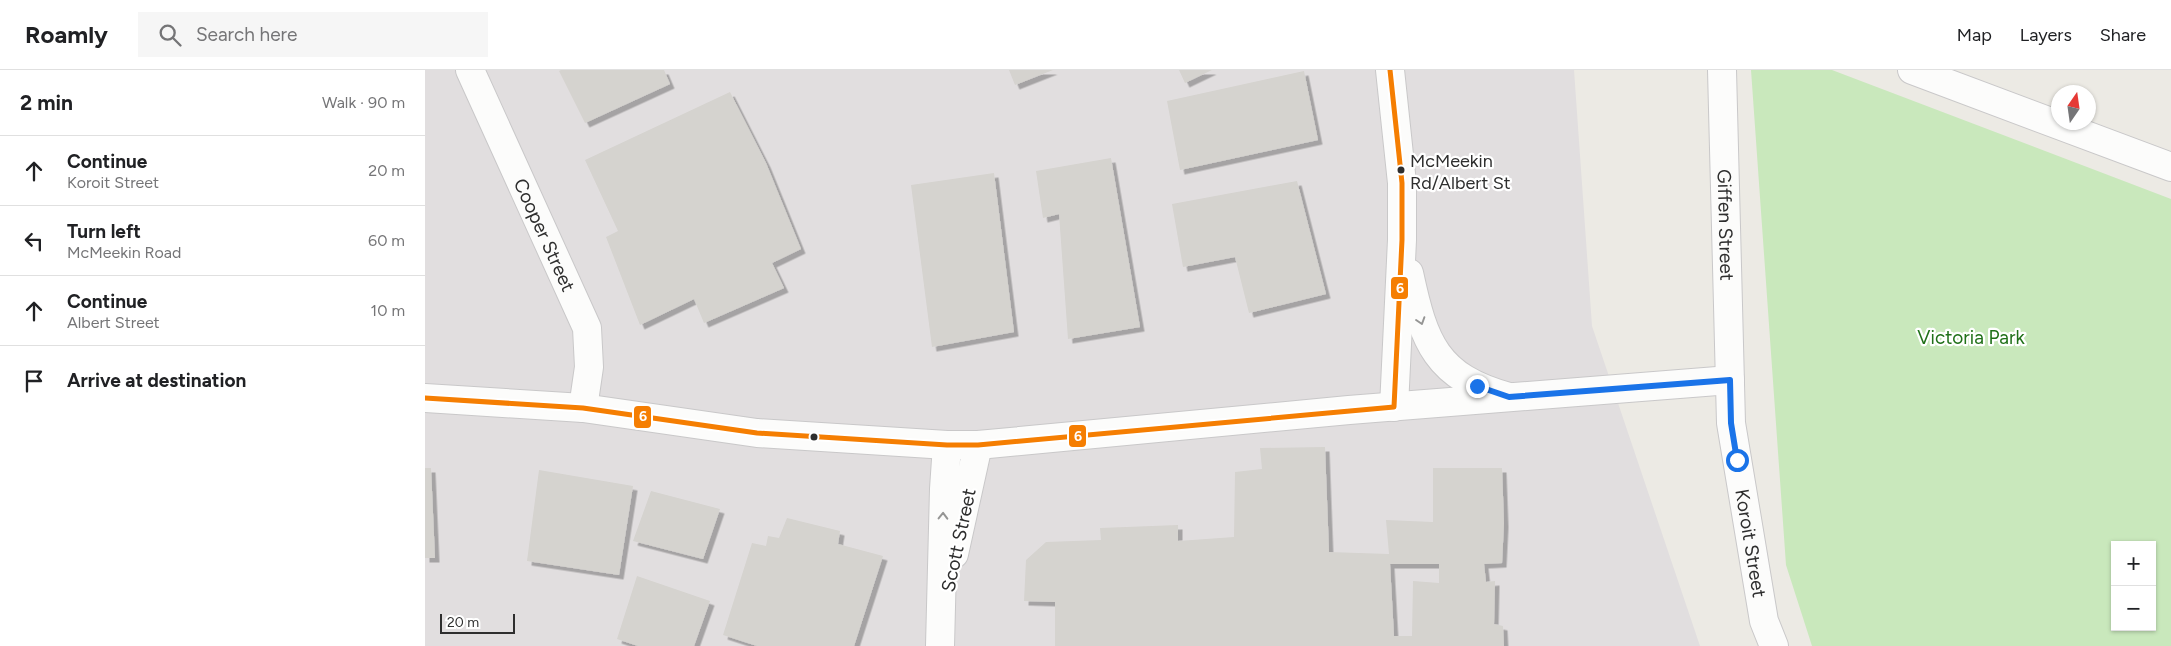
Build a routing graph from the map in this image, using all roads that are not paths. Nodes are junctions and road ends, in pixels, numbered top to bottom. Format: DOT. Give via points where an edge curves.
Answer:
graph roads {
  1 [pos="470,70"];
  2 [pos="1390,70"];
  3 [pos="1722,70"];
  4 [pos="1912,70"];
  5 [pos="2171,167"];
  6 [pos="1403,240"];
  7 [pos="1730,380"];
  8 [pos="1519,397"];
  9 [pos="425,398"];
  10 [pos="1394,407"];
  11 [pos="583,408"];
  12 [pos="978,445"];
  13 [pos="947,446"];
  14 [pos="940,640"];
  15 [pos="1774,646"];
  1 -- 11 [label="street, Cooper Street" via="587,328 589,367"];
  2 -- 6 [label="street" via="1401,174"];
  3 -- 7 [label="street, Giffen Street"];
  4 -- 5 [label="street"];
  6 -- 8 [label="street, one-way" via="1421,322 1436,354 1461,377 1493,393"];
  6 -- 10 [label="street"];
  7 -- 8 [label="street"];
  7 -- 15 [label="street, Koroit Street" via="1731,423 1737,460 1764,621"];
  8 -- 10 [label="street"];
  9 -- 11 [label="street"];
  10 -- 12 [label="street"];
  11 -- 13 [label="street" via="757,433"];
  12 -- 13 [label="street"];
  12 -- 14 [label="street, Scott Street" via="948,584"];
  14 -- 13 [label="street, Scott Street, one-way"];
}
